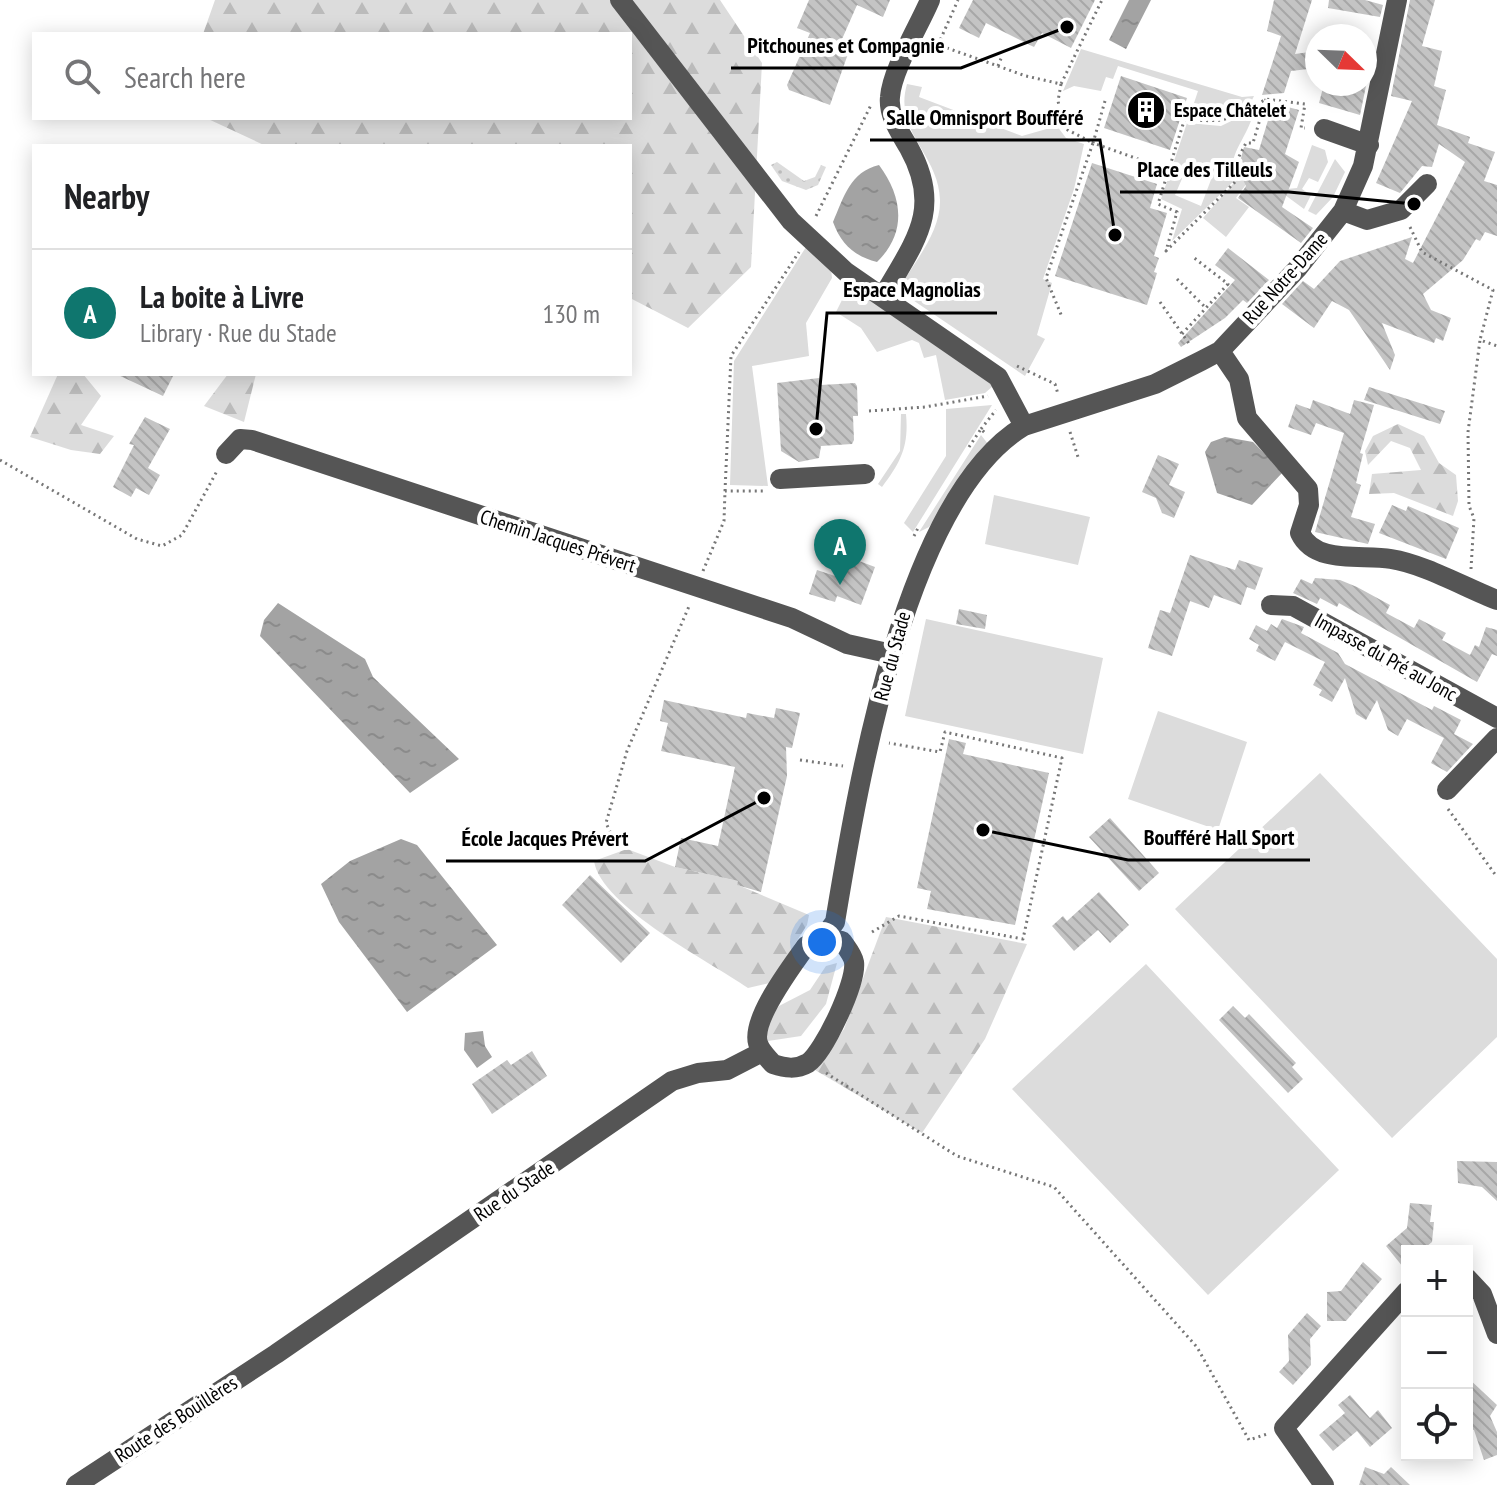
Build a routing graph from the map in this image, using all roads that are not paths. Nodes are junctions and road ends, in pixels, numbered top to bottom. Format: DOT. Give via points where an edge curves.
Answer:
graph roads {
  1 [pos="620,0"];
  2 [pos="930,0"];
  3 [pos="1397,0"];
  4 [pos="1324,129"];
  5 [pos="1369,145"];
  6 [pos="1427,184"];
  7 [pos="1343,211"];
  8 [pos="884,295"];
  9 [pos="1220,351"];
  10 [pos="1024,426"];
  11 [pos="226,454"];
  12 [pos="865,474"];
  13 [pos="780,479"];
  14 [pos="1497,600"];
  15 [pos="1271,605"];
  16 [pos="892,654"];
  17 [pos="1497,718"];
  18 [pos="1497,738"];
  19 [pos="1447,790"];
  20 [pos="832,935"];
  21 [pos="762,1052"];
  22 [pos="1473,1284"];
  23 [pos="1401,1298"];
  24 [pos="1497,1334"];
  25 [pos="276,1354"];
  26 [pos="76,1485"];
  27 [pos="1324,1485"];
  1 -- 8 [label="street" via="791,221 846,272"];
  2 -- 8 [label="street" via="889,96 892,117 922,173 927,206"];
  3 -- 5 [label="street, Rue Notre-Dame"];
  4 -- 5 [label="street"];
  5 -- 7 [label="street, Rue Notre-Dame"];
  6 -- 7 [label="street" via="1401,210 1367,220"];
  7 -- 9 [label="street, Rue Notre-Dame"];
  8 -- 10 [label="street" via="1002,380"];
  9 -- 10 [label="street, Rue Notre-Dame" via="1155,384"];
  9 -- 14 [label="street" via="1239,379 1247,418 1308,489 1300,533 1305,543 1326,554 1394,559"];
  10 -- 16 [label="street, Rue du Stade" via="1005,437 957,500 909,595"];
  11 -- 16 [label="street, Chemin Jacques Prévert" via="240,439 252,440 792,618 847,644"];
  12 -- 13 [label="street"];
  15 -- 17 [label="street, Impasse du Pré au Jonc" via="1293,606"];
  16 -- 20 [label="street, Rue du Stade"];
  18 -- 19 [label="street"];
  20 -- 21 [label="street" via="806,946 761,1017 756,1032"];
  20 -- 21 [label="street" via="854,960 835,1021 811,1061 785,1068"];
  21 -- 25 [label="street, Rue du Stade" via="727,1070 672,1081"];
  22 -- 24 [label="street"];
  23 -- 27 [label="street" via="1284,1428"];
  25 -- 26 [label="street, Route des Bouillères"];
}
